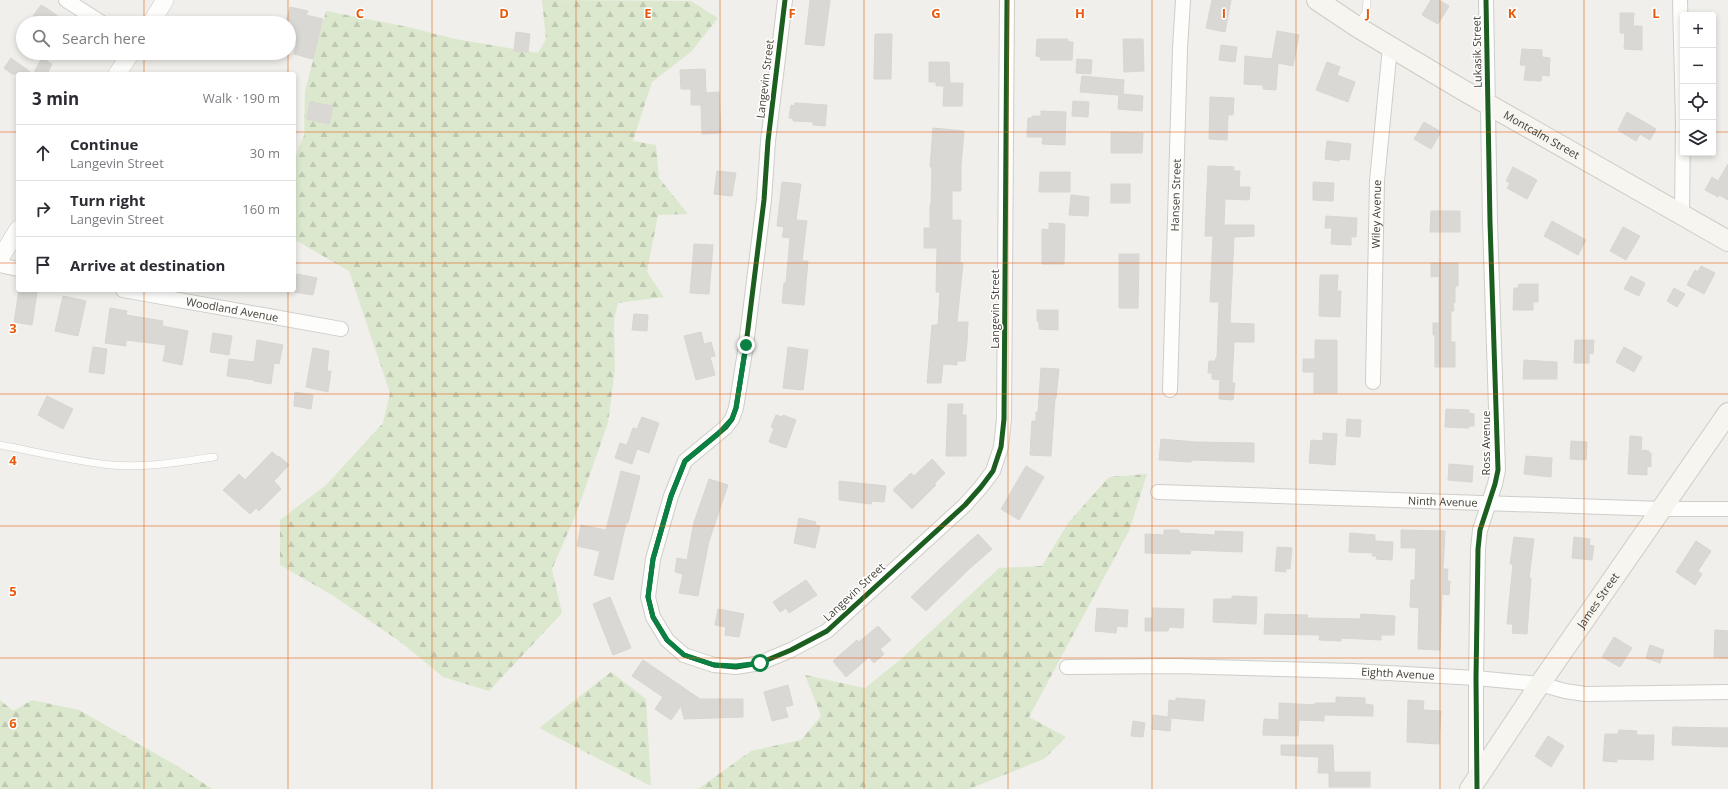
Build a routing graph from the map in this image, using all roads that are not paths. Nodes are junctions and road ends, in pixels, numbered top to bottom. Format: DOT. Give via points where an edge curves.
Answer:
graph roads {
  1 [pos="66,0"];
  2 [pos="165,0"];
  3 [pos="785,0"];
  4 [pos="1007,0"];
  5 [pos="1183,0"];
  6 [pos="1317,0"];
  7 [pos="1367,0"];
  8 [pos="1486,0"];
  9 [pos="1680,0"];
  10 [pos="91,16"];
  11 [pos="155,16"];
  12 [pos="1358,27"];
  13 [pos="1390,47"];
  14 [pos="126,60"];
  15 [pos="118,72"];
  16 [pos="1488,104"];
  17 [pos="1682,215"];
  18 [pos="16,232"];
  19 [pos="1728,241"];
  20 [pos="0,259"];
  21 [pos="0,265"];
  22 [pos="16,269"];
  23 [pos="134,292"];
  24 [pos="342,329"];
  25 [pos="1373,382"];
  26 [pos="1170,390"];
  27 [pos="1728,413"];
  28 [pos="0,445"];
  29 [pos="214,458"];
  30 [pos="1158,492"];
  31 [pos="1489,503"];
  32 [pos="1662,509"];
  33 [pos="1728,509"];
  34 [pos="1067,667"];
  35 [pos="1476,678"];
  36 [pos="1540,684"];
  37 [pos="1728,692"];
  38 [pos="1474,786"];
  1 -- 10 [label="street"];
  2 -- 11 [label="street"];
  3 -- 4 [label="street, Langevin Street" via="768,141 764,200 736,408 726,427 685,461 671,496 653,559 648,597 653,617 667,640 684,655 714,665 760,663 827,631 965,505 993,471 1001,447 1004,419"];
  5 -- 26 [label="street, Hansen Street"];
  6 -- 12 [label="main road, Montcalm Street"];
  7 -- 12 [label="lane" via="1366,12"];
  8 -- 16 [label="street, Lukasik Street"];
  9 -- 17 [label="street"];
  12 -- 13 [label="main road, Montcalm Street"];
  13 -- 16 [label="main road, Montcalm Street"];
  13 -- 25 [label="street, Wiley Avenue" via="1377,181"];
  14 -- 15 [label="street"];
  16 -- 17 [label="main road, Montcalm Street"];
  16 -- 31 [label="street, Ross Avenue" via="1498,470"];
  17 -- 19 [label="main road, Montcalm Street"];
  18 -- 20 [label="street"];
  21 -- 22 [label="street"];
  23 -- 24 [label="street, Woodland Avenue"];
  27 -- 32 [label="main road, James Street"];
  28 -- 29 [label="lane" via="111,465 154,465"];
  30 -- 31 [label="street, Ninth Avenue"];
  31 -- 32 [label="street, Ninth Avenue"];
  31 -- 35 [label="street, Ross Avenue" via="1480,530 1478,549"];
  32 -- 33 [label="street, Ninth Avenue"];
  32 -- 36 [label="main road, James Street"];
  34 -- 35 [label="street, Eighth Avenue" via="1184,666"];
  35 -- 36 [label="street, Eighth Avenue"];
  35 -- 38 [label="street, Ross Avenue"];
  36 -- 37 [label="street, Eighth Avenue" via="1585,694"];
  36 -- 38 [label="main road, James Street"];
}
